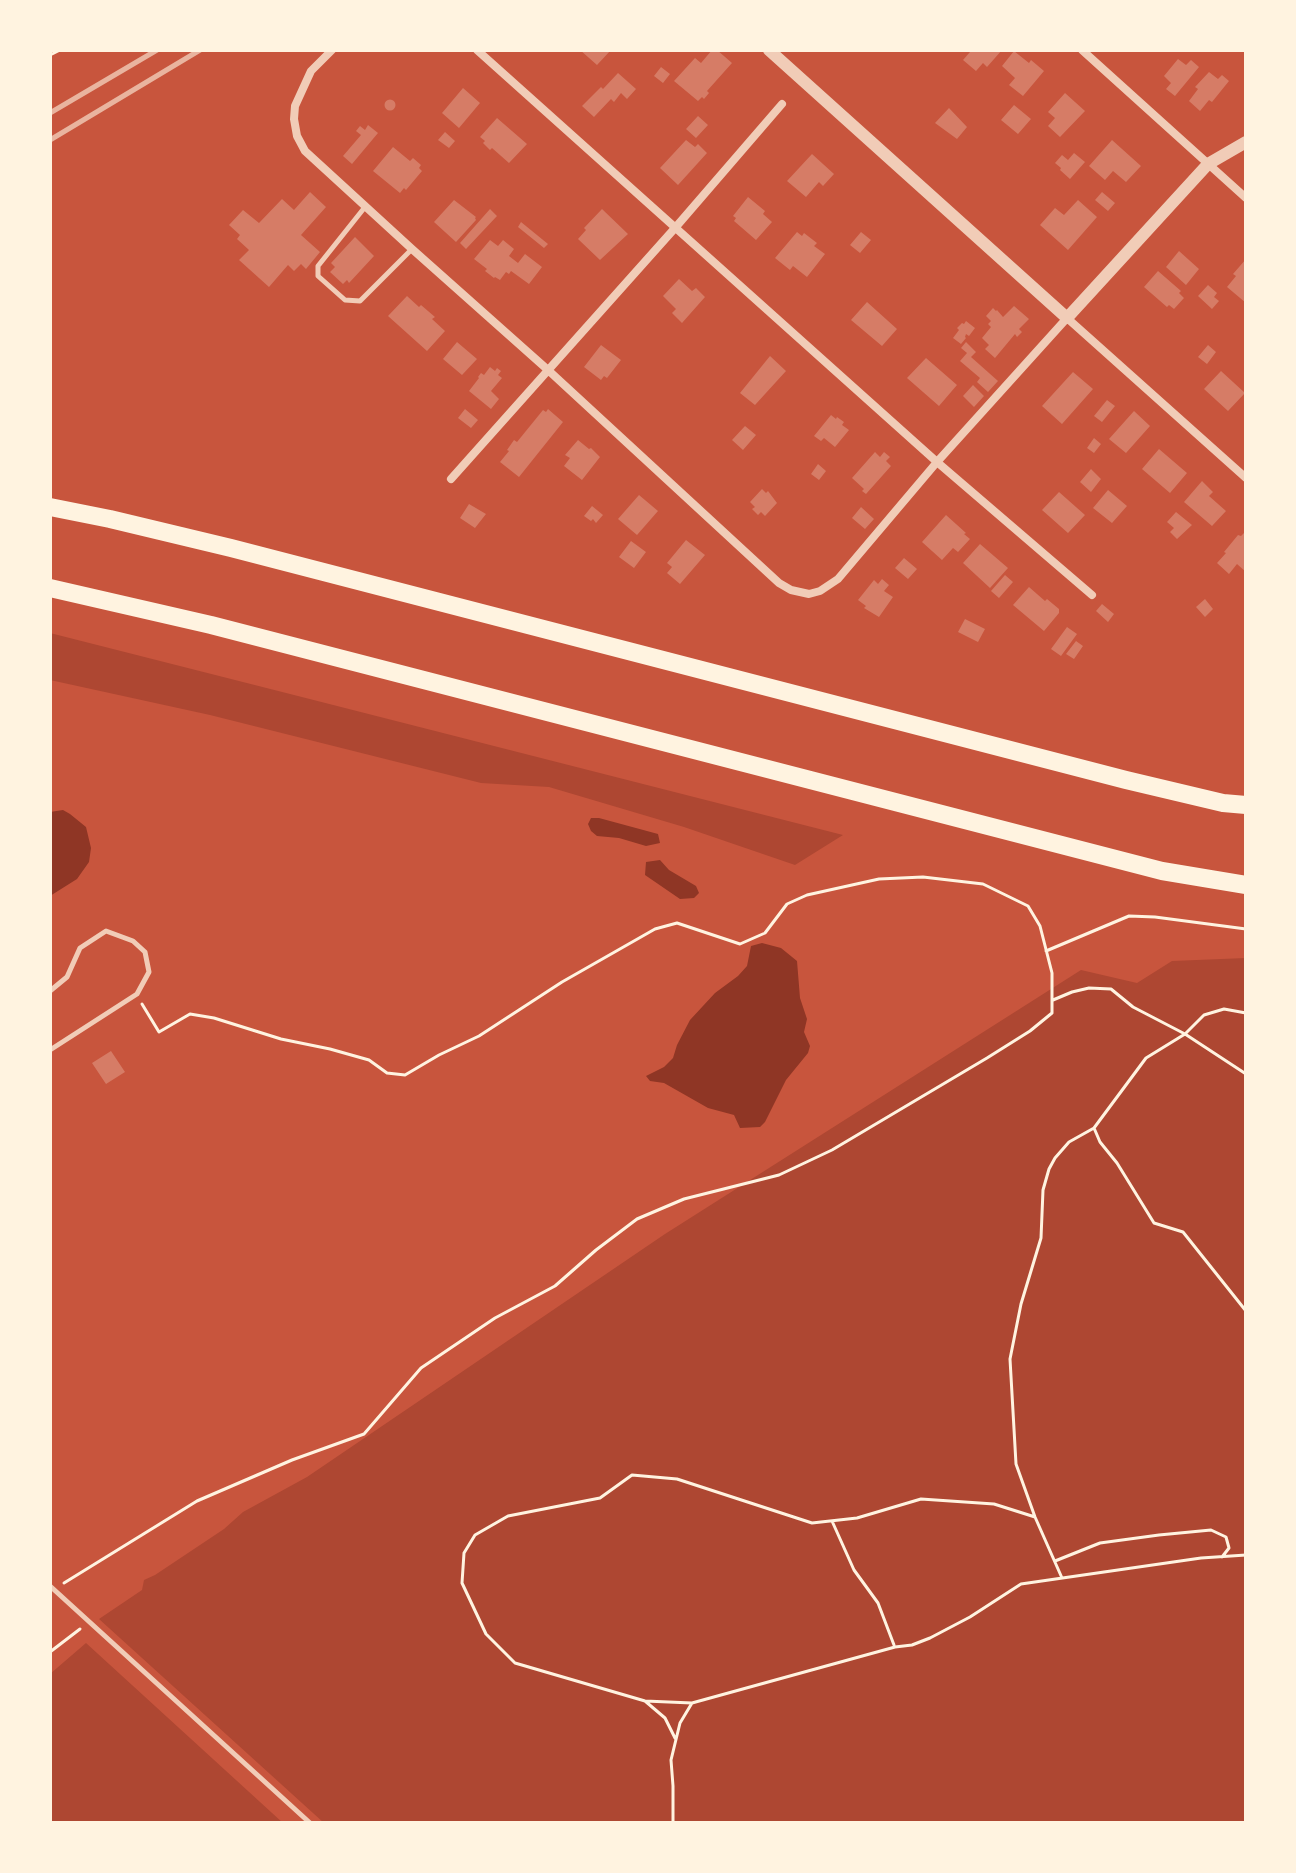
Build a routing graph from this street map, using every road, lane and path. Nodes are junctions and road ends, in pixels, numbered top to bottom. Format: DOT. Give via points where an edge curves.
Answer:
graph roads {
  1 [pos="60,50"];
  2 [pos="332,50"];
  3 [pos="477,50"];
  4 [pos="769,50"];
  5 [pos="1082,50"];
  6 [pos="50,55"];
  7 [pos="782,104"];
  8 [pos="1246,142"];
  9 [pos="1208,164"];
  10 [pos="1246,198"];
  11 [pos="365,207"];
  12 [pos="675,228"];
  13 [pos="412,249"];
  14 [pos="1067,318"];
  15 [pos="548,370"];
  16 [pos="937,462"];
  17 [pos="1246,478"];
  18 [pos="451,479"];
  19 [pos="50,507"];
  20 [pos="50,588"];
  21 [pos="1092,595"];
  22 [pos="1246,805"];
  23 [pos="1246,885"];
  24 [pos="1246,929"];
  25 [pos="1046,951"];
  26 [pos="50,991"];
  27 [pos="137,994"];
  28 [pos="1052,1000"];
  29 [pos="1246,1013"];
  30 [pos="1185,1034"];
  31 [pos="50,1050"];
  32 [pos="1246,1074"];
  33 [pos="1094,1128"];
  34 [pos="1246,1311"];
  35 [pos="1035,1517"];
  36 [pos="832,1521"];
  37 [pos="1246,1555"];
  38 [pos="1222,1557"];
  39 [pos="1054,1561"];
  40 [pos="1062,1578"];
  41 [pos="52,1588"];
  42 [pos="90,1622"];
  43 [pos="895,1647"];
  44 [pos="50,1652"];
  45 [pos="645,1701"];
  46 [pos="692,1703"];
  47 [pos="676,1740"];
  48 [pos="310,1823"];
  49 [pos="673,1823"];
  1 -- 6 [label="path"];
  2 -- 11 [label="street" via="311,71 295,106 297,136 305,151"];
  3 -- 12 [label="street"];
  4 -- 14 [label="street"];
  5 -- 9 [label="street"];
  7 -- 12 [label="street"];
  8 -- 9 [label="street"];
  9 -- 10 [label="street"];
  9 -- 14 [label="street"];
  11 -- 13 [label="street"];
  11 -- 13 [label="lane" via="318,266 318,276 345,300 360,301"];
  12 -- 15 [label="street"];
  12 -- 16 [label="street"];
  13 -- 15 [label="street"];
  14 -- 16 [label="street"];
  14 -- 17 [label="street"];
  15 -- 16 [label="street" via="779,583 799,593 820,591 838,579"];
  15 -- 18 [label="street"];
  16 -- 21 [label="street"];
  19 -- 22 [label="highway" via="231,548 1126,780"];
  20 -- 23 [label="highway" via="1162,871"];
  24 -- 25 [label="path" via="1129,916"];
  25 -- 27 [label="path" via="1028,906 983,884 923,877 879,879 787,904 765,933 740,944 677,923 655,929 405,1075 387,1073 369,1060 214,1018 190,1014 159,1032"];
  25 -- 28 [label="path"];
  26 -- 27 [label="lane" via="67,977 80,948 106,931 145,952 149,972"];
  27 -- 31 [label="lane"];
  28 -- 30 [label="path" via="1089,988 1111,989"];
  28 -- 41 [label="path" via="1052,1013 1030,1031 832,1150 779,1175 684,1199 637,1219 555,1286 495,1318 421,1368 364,1434 197,1501"];
  29 -- 30 [label="path" via="1224,1009 1204,1015"];
  30 -- 32 [label="path"];
  30 -- 33 [label="path" via="1146,1058"];
  33 -- 34 [label="path" via="1154,1223 1183,1232"];
  33 -- 35 [label="path" via="1069,1142 1049,1169 1041,1238 1010,1359 1016,1464"];
  35 -- 36 [label="path" via="994,1504 921,1499"];
  35 -- 39 [label="path"];
  36 -- 43 [label="path" via="854,1570 878,1603"];
  36 -- 45 [label="path" via="812,1523 677,1479 632,1475 600,1498 508,1516 475,1535 464,1553 462,1583 486,1634 515,1663"];
  37 -- 38 [label="path"];
  38 -- 39 [label="path" via="1229,1548 1226,1537 1211,1530 1100,1543"];
  38 -- 40 [label="path"];
  39 -- 40 [label="path"];
  40 -- 43 [label="path" via="1021,1584 930,1638"];
  41 -- 42 [label="lane"];
  42 -- 44 [label="path"];
  42 -- 48 [label="lane"];
  43 -- 46 [label="path"];
  45 -- 46 [label="path"];
  45 -- 47 [label="path" via="665,1718"];
  46 -- 47 [label="path"];
  47 -- 49 [label="path" via="671,1760"];
}
